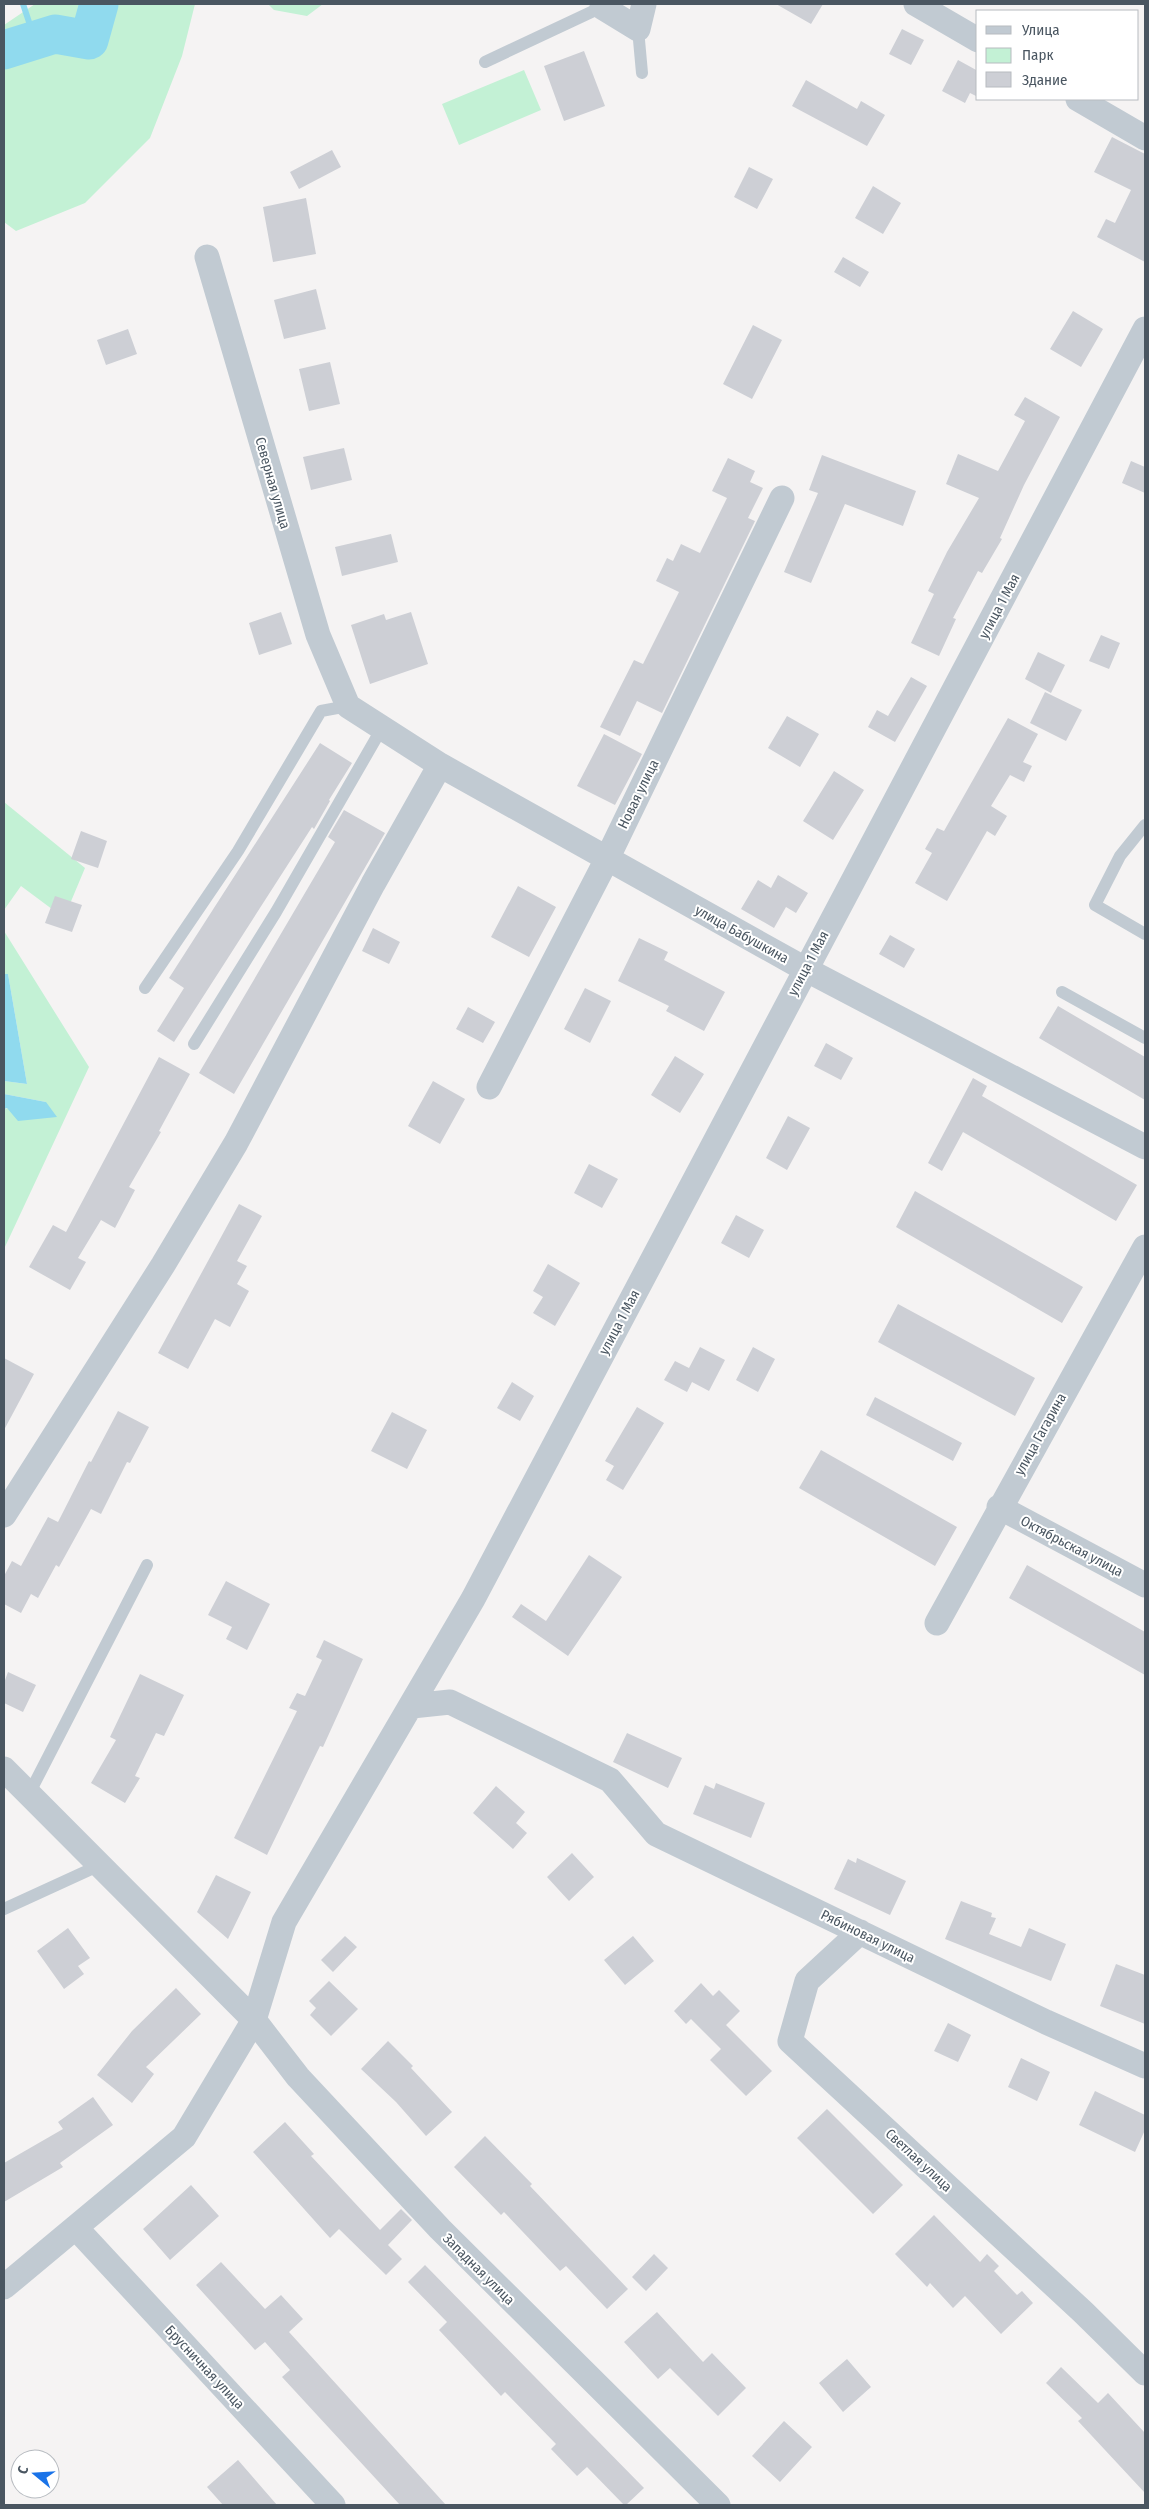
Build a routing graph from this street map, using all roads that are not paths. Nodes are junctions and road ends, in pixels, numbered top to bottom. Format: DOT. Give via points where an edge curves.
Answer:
graph roads {
  1 [pos="644,4"];
  2 [pos="916,4"];
  3 [pos="602,5"];
  4 [pos="638,29"];
  5 [pos="976,39"];
  6 [pos="485,62"];
  7 [pos="642,73"];
  8 [pos="1080,100"];
  9 [pos="1145,138"];
  10 [pos="207,257"];
  11 [pos="1145,329"];
  12 [pos="782,498"];
  13 [pos="348,706"];
  14 [pos="382,728"];
  15 [pos="440,765"];
  16 [pos="1145,825"];
  17 [pos="607,859"];
  18 [pos="1145,934"];
  19 [pos="805,969"];
  20 [pos="145,988"];
  21 [pos="1062,992"];
  22 [pos="1145,1038"];
  23 [pos="194,1044"];
  24 [pos="489,1087"];
  25 [pos="1145,1147"];
  26 [pos="1145,1247"];
  27 [pos="999,1507"];
  28 [pos="4,1515"];
  29 [pos="147,1565"];
  30 [pos="1145,1585"];
  31 [pos="936,1623"];
  32 [pos="412,1706"];
  33 [pos="4,1769"];
  34 [pos="29,1794"];
  35 [pos="100,1865"];
  36 [pos="4,1909"];
  37 [pos="860,1932"];
  38 [pos="254,2020"];
  39 [pos="1145,2066"];
  40 [pos="76,2228"];
  41 [pos="4,2287"];
  42 [pos="1145,2373"];
  43 [pos="333,2505"];
  44 [pos="718,2505"];
  1 -- 4 [label="street"];
  2 -- 5 [label="street"];
  3 -- 4 [label="street"];
  3 -- 6 [label="lane"];
  4 -- 7 [label="lane"];
  8 -- 9 [label="street"];
  10 -- 13 [label="street, Северная улица" via="318,635"];
  11 -- 19 [label="street, улица 1 Мая"];
  12 -- 17 [label="street, Новая улица"];
  13 -- 14 [label="street, улица Бабушкина"];
  13 -- 20 [label="lane" via="321,711 238,851"];
  14 -- 15 [label="street, улица Бабушкина"];
  14 -- 23 [label="lane" via="276,912"];
  15 -- 17 [label="street, улица Бабушкина"];
  15 -- 28 [label="street" via="236,1143 163,1265"];
  16 -- 18 [label="lane" via="1120,856 1095,905"];
  17 -- 19 [label="street, улица Бабушкина"];
  17 -- 24 [label="street, Новая улица"];
  19 -- 25 [label="street, улица Бабушкина"];
  19 -- 32 [label="street, улица 1 Мая" via="474,1599"];
  21 -- 22 [label="lane"];
  26 -- 27 [label="street, улица Гагарина"];
  27 -- 30 [label="street, Октябрьская улица"];
  27 -- 31 [label="street, улица Гагарина"];
  29 -- 34 [label="lane"];
  32 -- 37 [label="street, Рябиновая улица" via="450,1702 610,1780 656,1834"];
  32 -- 38 [label="street, улица 1 Мая" via="284,1922"];
  33 -- 34 [label="street, Западная улица"];
  34 -- 35 [label="street, Западная улица"];
  35 -- 36 [label="lane"];
  35 -- 38 [label="street, Западная улица"];
  37 -- 39 [label="street, Рябиновая улица"];
  37 -- 42 [label="street, Светлая улица" via="807,1980 790,2041"];
  38 -- 40 [label="street, улица 1 Мая" via="184,2137"];
  38 -- 44 [label="street, Западная улица" via="298,2077 440,2229"];
  40 -- 41 [label="street, улица 1 Мая"];
  40 -- 43 [label="street, Брусничная улица"];
}
